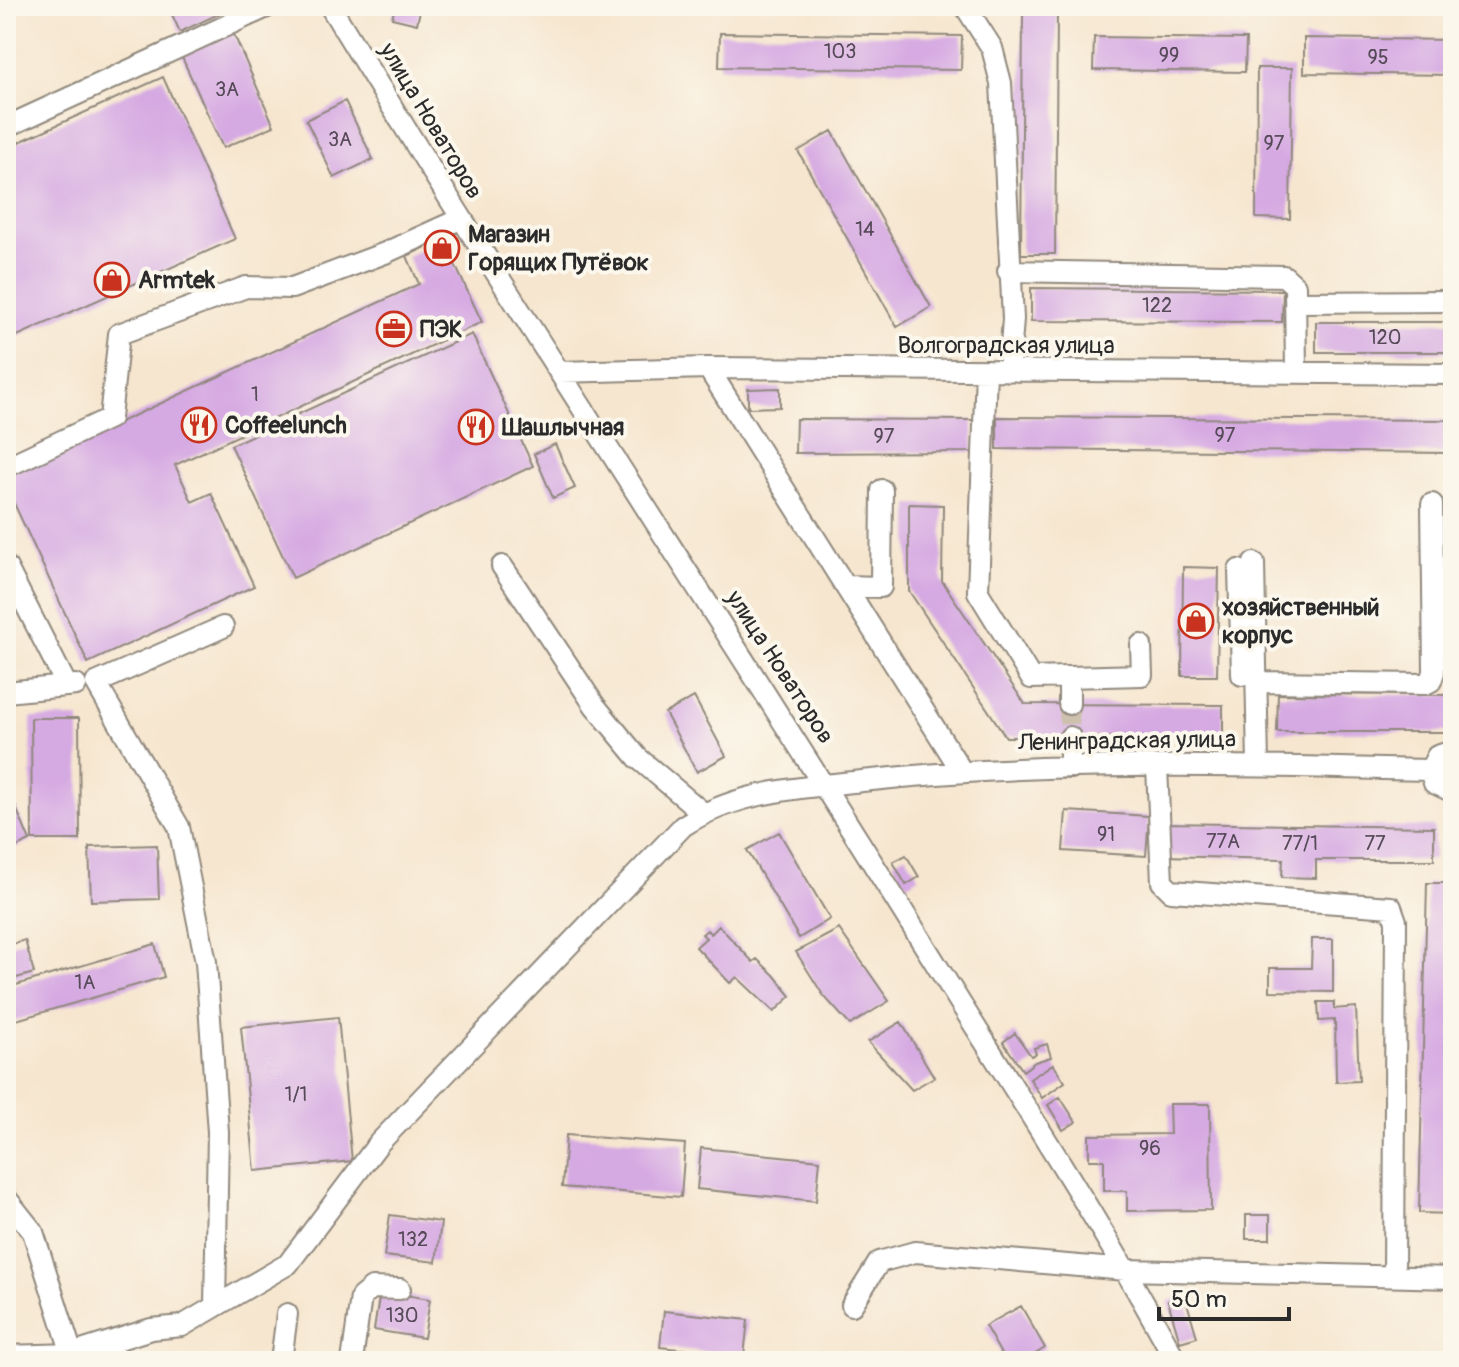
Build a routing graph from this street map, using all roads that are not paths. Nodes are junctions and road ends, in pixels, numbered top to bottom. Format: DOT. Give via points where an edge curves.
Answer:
graph roads {
  1 [pos="269,6"];
  2 [pos="330,6"];
  3 [pos="965,6"];
  4 [pos="6,127"];
  5 [pos="460,219"];
  6 [pos="1008,271"];
  7 [pos="1453,301"];
  8 [pos="1296,302"];
  9 [pos="708,368"];
  10 [pos="986,370"];
  11 [pos="1009,371"];
  12 [pos="559,372"];
  13 [pos="1296,373"];
  14 [pos="1453,374"];
  15 [pos="6,467"];
  16 [pos="882,490"];
  17 [pos="1432,504"];
  18 [pos="6,566"];
  19 [pos="502,566"];
  20 [pos="846,586"];
  21 [pos="223,627"];
  22 [pos="1141,645"];
  23 [pos="1069,677"];
  24 [pos="1256,682"];
  25 [pos="96,683"];
  26 [pos="67,686"];
  27 [pos="6,692"];
  28 [pos="1069,704"];
  29 [pos="1257,713"];
  30 [pos="1070,737"];
  31 [pos="1453,751"];
  32 [pos="1258,765"];
  33 [pos="1157,767"];
  34 [pos="1070,768"];
  35 [pos="961,770"];
  36 [pos="1430,770"];
  37 [pos="825,785"];
  38 [pos="1453,792"];
  39 [pos="703,813"];
  40 [pos="10,1201"];
  41 [pos="1126,1270"];
  42 [pos="1394,1276"];
  43 [pos="1453,1278"];
  44 [pos="400,1289"];
  45 [pos="852,1305"];
  46 [pos="215,1306"];
  47 [pos="287,1314"];
  48 [pos="114,1352"];
  49 [pos="72,1354"];
  50 [pos="6,1356"];
  51 [pos="281,1361"];
  52 [pos="352,1361"];
  53 [pos="1176,1361"];
  1 -- 4 [label="street"];
  2 -- 5 [label="street, улица Новаторов"];
  3 -- 6 [label="street" via="992,48 1001,83"];
  5 -- 12 [label="street, улица Новаторов"];
  5 -- 15 [label="street" via="292,288 246,287 119,334 110,418"];
  6 -- 8 [label="street" via="1274,274 1291,281"];
  6 -- 11 [label="street" via="1013,319"];
  7 -- 8 [label="street"];
  8 -- 13 [label="street"];
  9 -- 10 [label="street, Волгоградская улица"];
  9 -- 12 [label="street, Волгоградская улица"];
  9 -- 20 [label="street"];
  10 -- 11 [label="street, Волгоградская улица"];
  10 -- 23 [label="street" via="978,592 1031,678"];
  11 -- 13 [label="street, Волгоградская улица"];
  12 -- 37 [label="street, улица Новаторов"];
  13 -- 14 [label="street, Волгоградская улица"];
  16 -- 20 [label="street" via="881,587"];
  17 -- 24 [label="street" via="1431,681"];
  18 -- 26 [label="street"];
  19 -- 39 [label="street" via="595,706 638,758"];
  20 -- 35 [label="street"];
  21 -- 25 [label="street"];
  22 -- 23 [label="street" via="1142,675"];
  23 -- 28 [label="street"];
  24 -- 29 [label="street"];
  24 -- 29 [label="street" via="1246,567 1243,713"];
  25 -- 26 [label="street"];
  25 -- 46 [label="street" via="179,827 206,962 218,1132"];
  26 -- 27 [label="street"];
  29 -- 32 [label="street"];
  30 -- 34 [label="street"];
  31 -- 36 [label="street" via="1437,756"];
  32 -- 33 [label="street, Ленинградская улица"];
  32 -- 36 [label="street, Ленинградская улица"];
  33 -- 34 [label="street, Ленинградская улица"];
  33 -- 42 [label="street" via="1162,882 1171,891 1391,907 1396,921"];
  34 -- 35 [label="street, Ленинградская улица"];
  35 -- 37 [label="street, Ленинградская улица"];
  36 -- 38 [label="street" via="1434,783"];
  37 -- 39 [label="street, Ленинградская улица" via="750,796"];
  37 -- 41 [label="street, улица Новаторов"];
  39 -- 46 [label="street, Ленинградская улица" via="683,826 379,1143 288,1264"];
  40 -- 49 [label="street" via="33,1232"];
  41 -- 42 [label="street"];
  41 -- 45 [label="street" via="915,1252 879,1262"];
  41 -- 53 [label="street, улица Новаторов"];
  42 -- 43 [label="street"];
  44 -- 52 [label="street" via="372,1288 361,1297"];
  46 -- 48 [label="street, Ленинградская улица" via="182,1326 151,1329"];
  47 -- 51 [label="street"];
  48 -- 49 [label="street, Ленинградская улица"];
  49 -- 50 [label="street, Ленинградская улица"];
}
